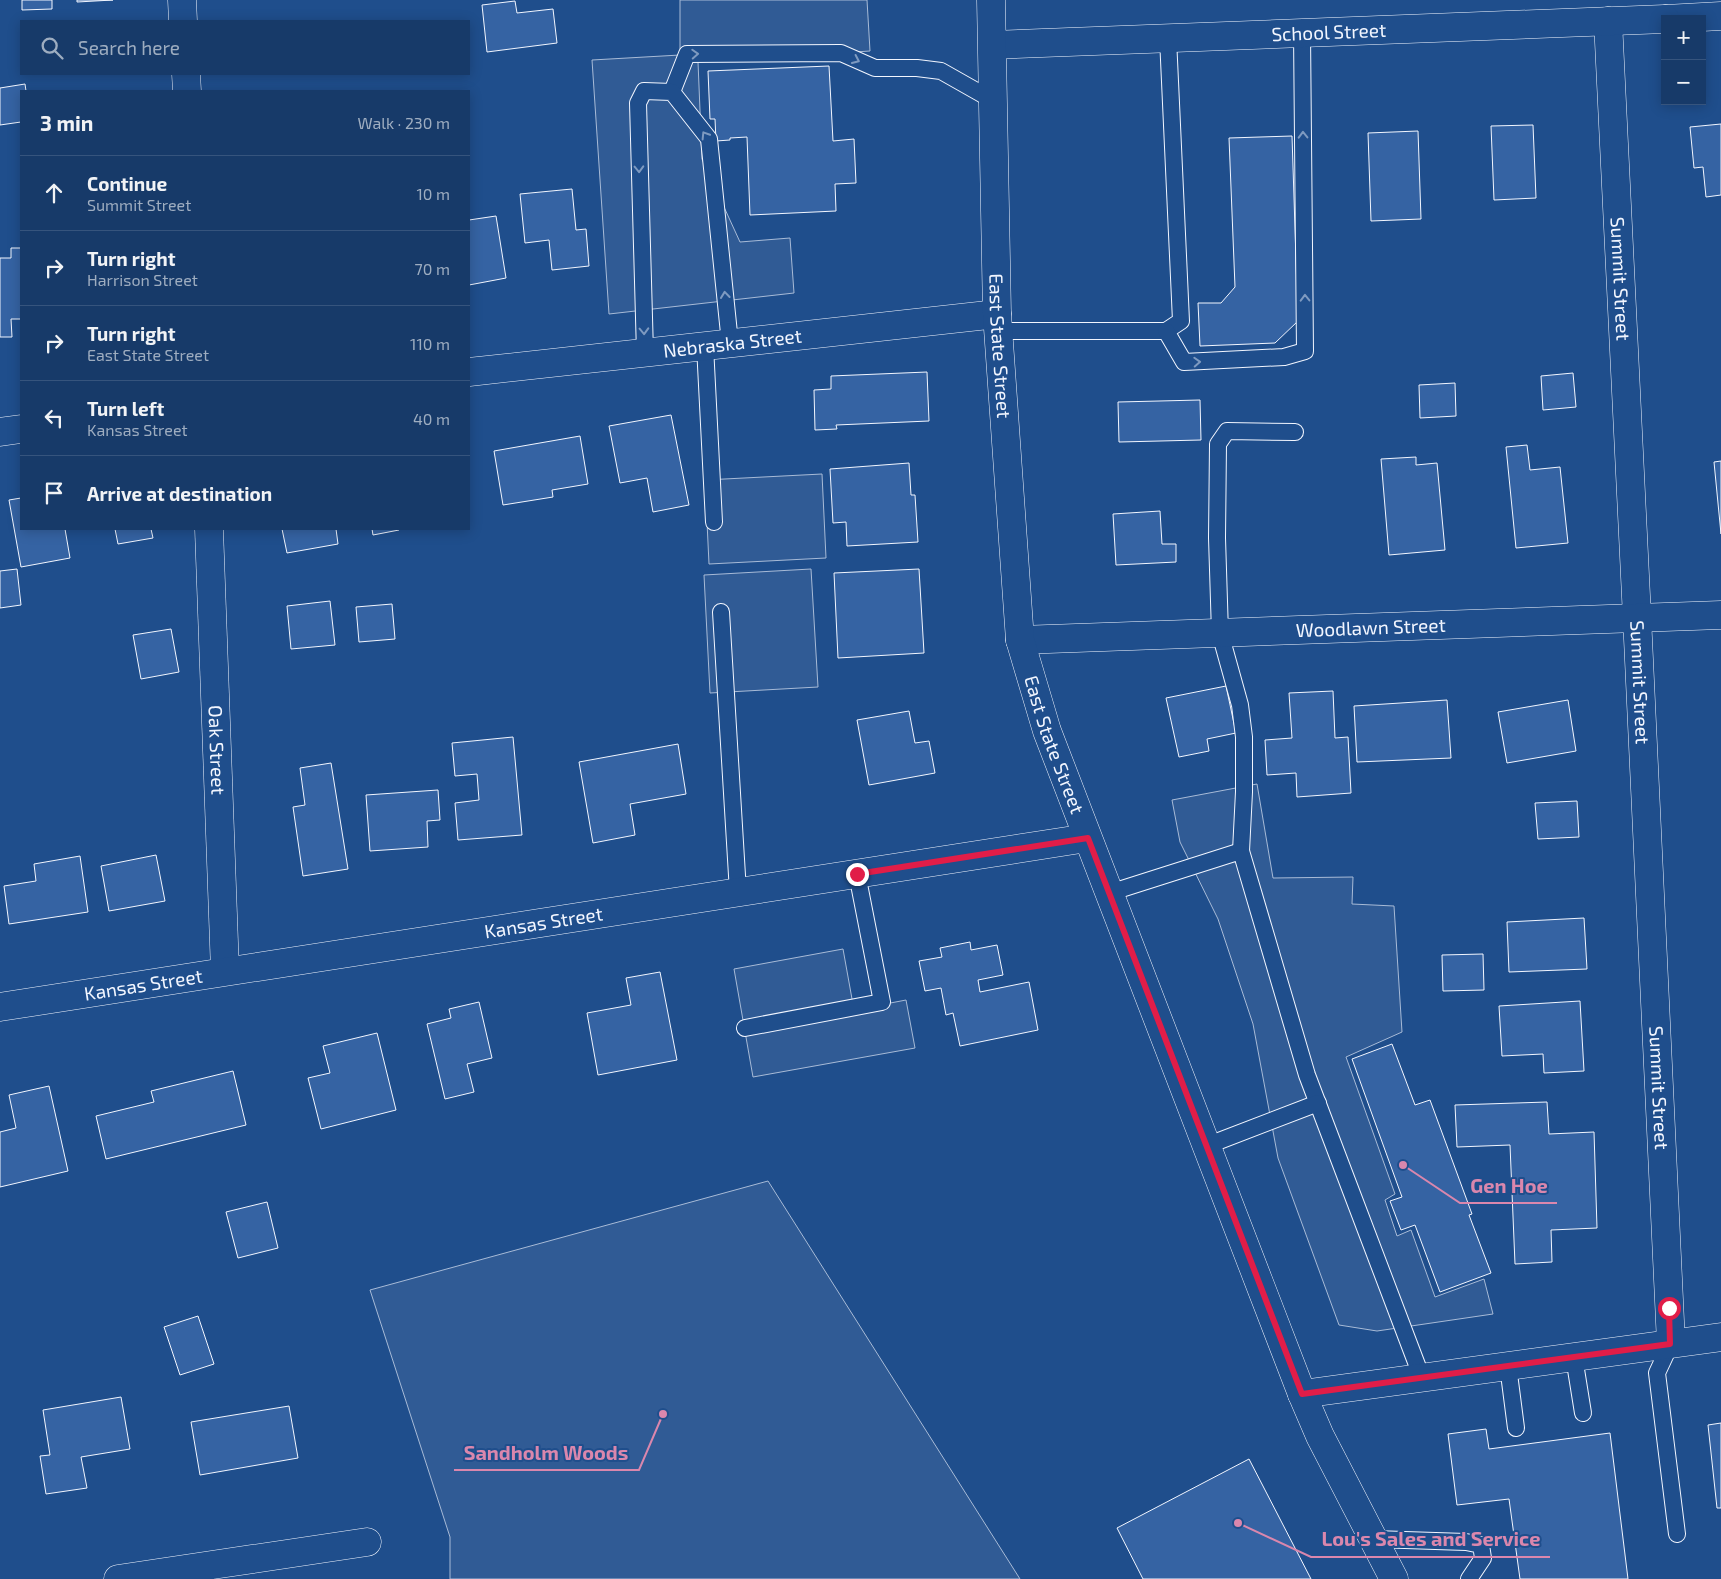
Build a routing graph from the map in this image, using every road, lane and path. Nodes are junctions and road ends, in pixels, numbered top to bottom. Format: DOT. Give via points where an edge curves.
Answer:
graph roads {
  1 [pos="182,0"];
  2 [pos="991,0"];
  3 [pos="1721,16"];
  4 [pos="1706,17"];
  5 [pos="1661,19"];
  6 [pos="183,20"];
  7 [pos="1608,21"];
  8 [pos="1302,33"];
  9 [pos="1168,38"];
  10 [pos="993,45"];
  11 [pos="186,75"];
  12 [pos="187,90"];
  13 [pos="672,92"];
  14 [pos="994,101"];
  15 [pos="997,323"];
  16 [pos="1166,331"];
  17 [pos="717,345"];
  18 [pos="645,353"];
  19 [pos="470,372"];
  20 [pos="20,429"];
  21 [pos="0,432"];
  22 [pos="1295,432"];
  23 [pos="714,522"];
  24 [pos="209,530"];
  25 [pos="721,612"];
  26 [pos="1721,615"];
  27 [pos="1637,617"];
  28 [pos="1220,632"];
  29 [pos="1020,640"];
  30 [pos="1088,838"];
  31 [pos="1241,851"];
  32 [pos="857,874"];
  33 [pos="738,892"];
  34 [pos="1109,893"];
  35 [pos="225,971"];
  36 [pos="0,1007"];
  37 [pos="745,1028"];
  38 [pos="1318,1103"];
  39 [pos="1206,1146"];
  40 [pos="1721,1337"];
  41 [pos="1670,1344"];
  42 [pos="1574,1356"];
  43 [pos="1508,1366"];
  44 [pos="1422,1378"];
  45 [pos="1302,1394"];
  46 [pos="1583,1413"];
  47 [pos="1516,1428"];
  48 [pos="1677,1534"];
  49 [pos="1374,1539"];
  50 [pos="367,1542"];
  51 [pos="118,1579"];
  52 [pos="1394,1579"];
  53 [pos="1469,1579"];
  1 -- 6 [label="street"];
  2 -- 10 [label="street, East State Street"];
  3 -- 4 [label="street, School Street"];
  5 -- 7 [label="street, School Street"];
  7 -- 8 [label="street, School Street"];
  7 -- 27 [label="street, Summit Street"];
  8 -- 9 [label="street, School Street"];
  16 -- 8 [label="lane, one-way" via="1184,362 1284,357 1305,351"];
  9 -- 10 [label="street, School Street"];
  9 -- 16 [label="lane" via="1180,322"];
  10 -- 14 [label="street, East State Street"];
  11 -- 12 [label="street"];
  13 -- 14 [label="lane, one-way" via="687,54 841,53 875,68 941,71"];
  17 -- 13 [label="lane, one-way" via="709,139"];
  13 -- 18 [label="lane, one-way" via="644,91 638,103"];
  14 -- 15 [label="street, East State Street"];
  15 -- 16 [label="lane"];
  15 -- 17 [label="street, Nebraska Street"];
  15 -- 29 [label="street, East State Street"];
  17 -- 18 [label="street, Nebraska Street"];
  17 -- 23 [label="lane"];
  18 -- 19 [label="street, Nebraska Street"];
  20 -- 21 [label="street"];
  22 -- 28 [label="lane" via="1227,431 1218,444"];
  24 -- 35 [label="street, Oak Street"];
  25 -- 33 [label="lane"];
  26 -- 27 [label="street, Woodlawn Street"];
  27 -- 28 [label="street, Woodlawn Street"];
  27 -- 41 [label="street, Summit Street"];
  28 -- 29 [label="street, Woodlawn Street"];
  28 -- 31 [label="lane" via="1240,706 1244,737"];
  29 -- 30 [label="street, East State Street" via="1047,731"];
  30 -- 32 [label="street, Kansas Street"];
  30 -- 34 [label="street, East State Street"];
  31 -- 34 [label="lane"];
  31 -- 38 [label="lane"];
  32 -- 33 [label="street, Kansas Street"];
  32 -- 37 [label="lane" via="882,1002"];
  33 -- 35 [label="street, Kansas Street"];
  34 -- 39 [label="street, East State Street"];
  35 -- 36 [label="street, Kansas Street"];
  38 -- 39 [label="lane"];
  38 -- 44 [label="lane"];
  39 -- 45 [label="street, East State Street"];
  40 -- 41 [label="street"];
  41 -- 42 [label="street"];
  41 -- 48 [label="lane" via="1656,1373"];
  42 -- 43 [label="street"];
  42 -- 46 [label="lane"];
  43 -- 44 [label="street"];
  43 -- 47 [label="lane"];
  44 -- 45 [label="street"];
  45 -- 49 [label="street, East State Street" via="1320,1436"];
  49 -- 52 [label="street, East State Street"];
  49 -- 53 [label="lane" via="1480,1545 1483,1558"];
  50 -- 51 [label="street"];
}
